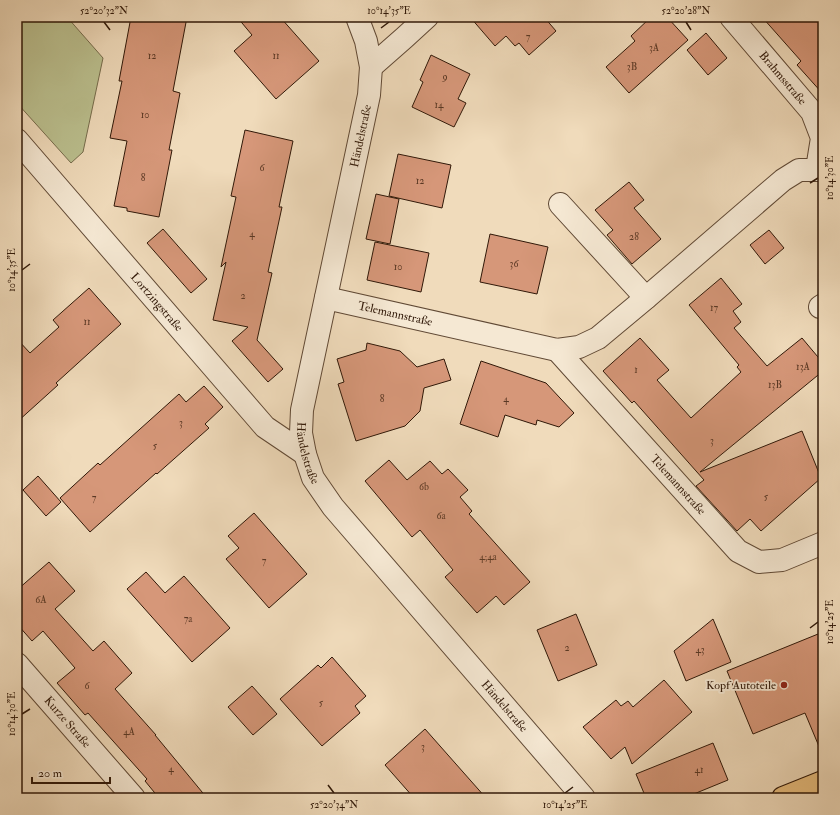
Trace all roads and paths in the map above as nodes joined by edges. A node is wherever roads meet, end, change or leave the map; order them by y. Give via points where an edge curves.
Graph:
1 (357, 17) edge
2 (427, 17) edge
3 (730, 17) edge
4 (371, 67) junction
5 (17, 140) edge
6 (820, 170) edge
7 (560, 204) dead end
8 (326, 298) junction
9 (646, 298) junction
10 (557, 350) junction
11 (306, 454) junction
12 (823, 543) edge
13 (17, 664) edge
14 (823, 782) edge
15 (134, 798) edge
16 (584, 798) edge
17 (783, 798) edge

1 - 4 street, Händelstraße via 366,41
2 - 4 street
3 - 6 street, Brahmsstraße via 812,112 822,138
4 - 8 street, Händelstraße via 369,95
5 - 11 street, Lortzingstraße via 265,427
6 - 9 street, Telemannstraße via 799,170 783,180
7 - 9 street
8 - 10 street, Telemannstraße
8 - 11 street, Händelstraße via 302,410 301,433
9 - 10 street, Telemannstraße via 598,338 579,347
10 - 12 street, Telemannstraße via 738,552 759,562 782,560
11 - 16 street, Händelstraße via 313,478 332,507
13 - 15 street, Kurze Straße
14 - 17 main road

